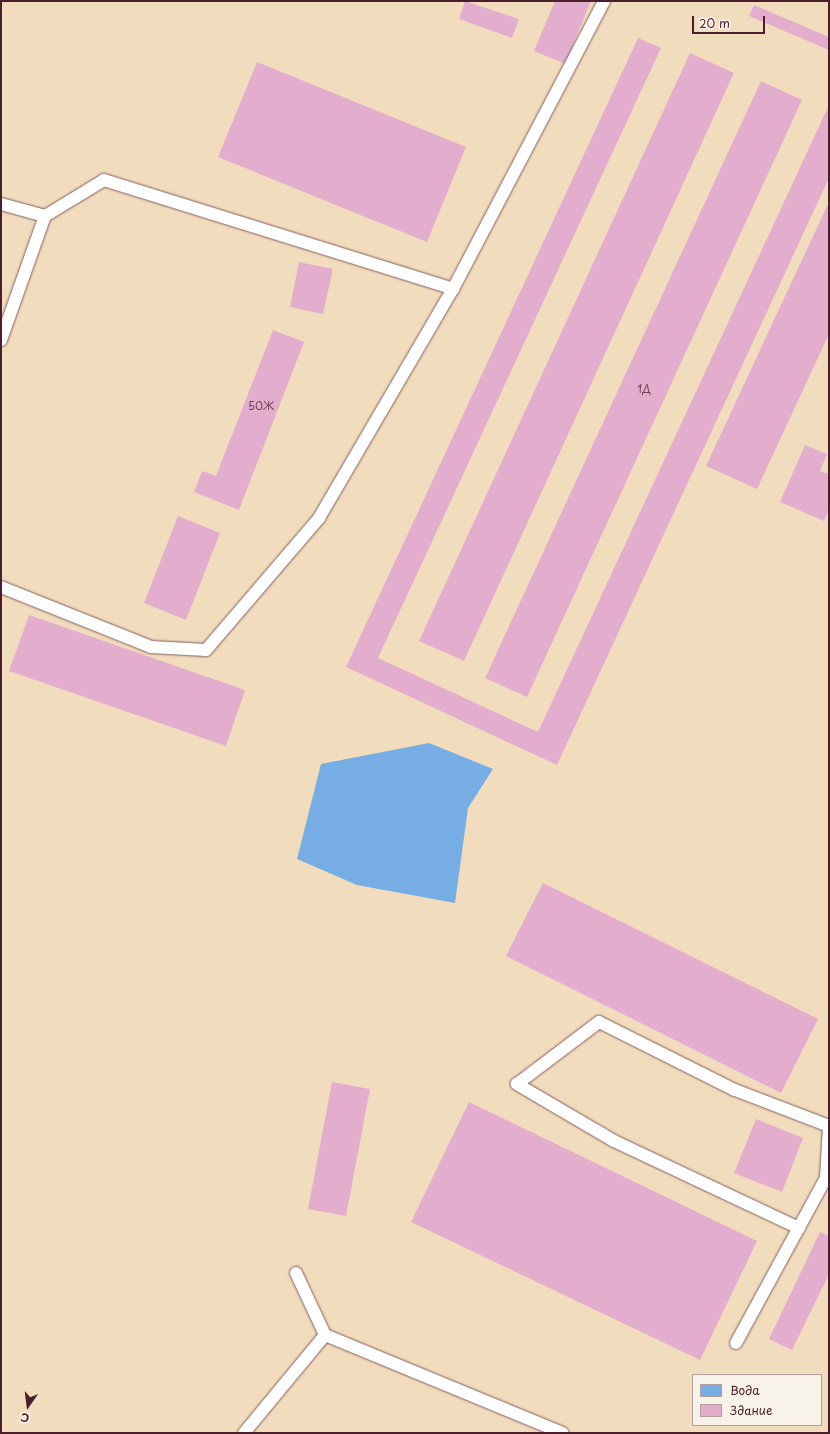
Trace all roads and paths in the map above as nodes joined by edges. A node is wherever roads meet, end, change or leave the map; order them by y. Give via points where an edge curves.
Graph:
1 (604, 1) edge
2 (1, 204) edge
3 (45, 216) junction
4 (453, 289) junction
5 (1, 340) edge
6 (1, 587) edge
7 (827, 1179) edge
8 (799, 1228) junction
9 (296, 1273) dead end
10 (325, 1335) junction
11 (736, 1343) dead end
12 (244, 1433) edge
13 (563, 1433) edge

1 - 4 lane
2 - 3 lane
3 - 4 lane via 104,180
3 - 5 lane
4 - 6 lane via 319,518 206,650 151,647
7 - 8 lane
7 - 8 lane via 829,1126 735,1090 599,1022 517,1084 614,1141
8 - 11 lane
9 - 10 lane
10 - 12 lane
10 - 13 lane

